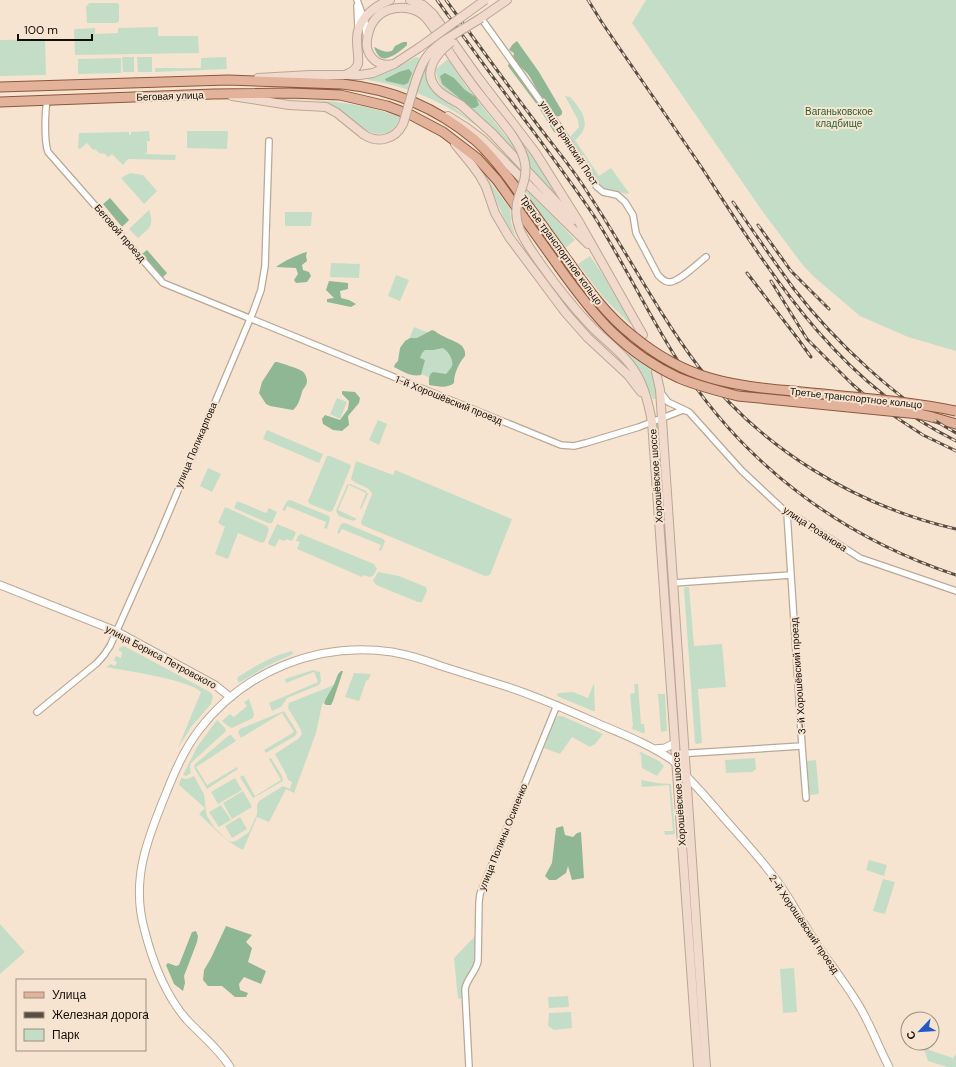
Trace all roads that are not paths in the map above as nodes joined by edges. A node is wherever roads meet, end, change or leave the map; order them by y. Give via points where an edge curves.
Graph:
1 (357, 0) edge
2 (390, 0) edge
3 (410, 0) edge
4 (485, 0) edge
5 (507, 0) edge
6 (383, 12) junction
7 (368, 14) junction
8 (482, 18) junction
9 (358, 30) junction
10 (367, 44) junction
11 (394, 64) junction
12 (345, 74) junction
13 (228, 80) junction
14 (0, 87) edge
15 (213, 94) junction
16 (340, 96) joint
17 (47, 101) junction
18 (0, 102) edge
19 (415, 102) junction
20 (443, 132) junction
21 (268, 141) dead end
22 (594, 248) junction
23 (706, 257) dead end
24 (602, 262) junction
25 (250, 319) junction
26 (643, 335) dead end
27 (656, 372) dead end
28 (660, 390) junction
29 (956, 411) edge
30 (689, 412) junction
31 (662, 419) junction
32 (652, 422) junction
33 (956, 423) edge
34 (787, 513) junction
35 (791, 575) junction
36 (673, 583) junction
37 (0, 585) edge
38 (956, 591) edge
39 (116, 632) junction
40 (230, 697) junction
41 (557, 706) junction
42 (37, 712) dead end
43 (675, 743) junction
44 (802, 746) junction
45 (653, 749) junction
46 (676, 754) junction
47 (685, 755) junction
48 (677, 764) junction
49 (686, 776) junction
50 (806, 798) dead end
51 (695, 963) junction
52 (691, 977) junction
53 (700, 984) junction
54 (230, 1066) edge
55 (469, 1067) edge
56 (698, 1067) edge
57 (706, 1067) edge
58 (889, 1067) edge

1 - 7 street via 359,6 368,11
1 - 9 street
2 - 7 main road
3 - 22 main road via 423,5 433,14 528,142
4 - 11 main road, bridge
5 - 8 main road
6 - 7 street via 373,16
6 - 10 main road via 370,28
6 - 32 main road, bridge via 404,8 423,15 465,76 517,143 526,164 526,175 517,203 517,221 522,236 558,288 634,371 646,395
7 - 9 main road
7 - 10 street
8 - 15 main road, bridge via 439,44 428,54 403,124 397,132 382,140 370,138 337,113 322,106 289,105
8 - 22 main road, bridge via 442,50 434,60 431,67 435,86 492,133 564,210
8 - 23 street, улица Брянский Пост via 557,124 597,187 603,192 620,197 625,202 633,215 635,232 658,275 663,280 677,280
9 - 12 main road via 357,64 353,71
10 - 11 main road via 370,55 377,63
11 - 12 main road via 373,72
12 - 13 main road
13 - 14 main road, Беговая улица
13 - 19 main road, Третье транспортное кольцо via 358,86
15 - 16 main road, Беговая улица via 303,93
15 - 17 main road, Беговая улица
16 - 20 main road, Третье транспортное кольцо via 401,110
17 - 18 main road, Беговая улица
17 - 25 street, Беговой проезд via 48,152 163,283
19 - 24 main road via 451,118 479,136 583,239
19 - 29 main road, Третье транспортное кольцо, bridge via 447,120 486,152 515,187 597,301 632,336 657,354 709,378 739,385 918,404
20 - 32 main road via 472,164 486,187 504,230 565,312 634,382 647,404
20 - 33 main road, Третье транспортное кольцо, bridge via 477,158 497,180 589,308 615,335 648,361 680,379 738,396 919,414
21 - 25 street, улица Поликарпова via 265,266 261,290
22 - 24 main road
24 - 26 main road
25 - 32 street, 1-й Хорошёвский проезд via 561,445 574,446
25 - 39 street, улица Поликарпова
27 - 28 main road
28 - 30 street via 668,402
28 - 31 main road
30 - 31 street via 683,410
30 - 34 street, улица Розанова via 742,471
31 - 32 street, Хорошёвское шоссе
31 - 36 main road, Хорошёвское шоссе
32 - 43 main road, Хорошёвское шоссе
34 - 35 street, 3-й Хорошёвский проезд
34 - 38 street, улица Розанова via 860,558
35 - 36 street
35 - 44 street, 3-й Хорошёвский проезд
36 - 47 main road, Хорошёвское шоссе
37 - 39 street, улица Бориса Петровского
39 - 40 street, улица Бориса Петровского via 220,688
39 - 42 street, улица Поликарпова via 110,646 97,663
40 - 41 street via 260,676 294,661 336,651 366,650 413,656
40 - 54 street via 210,717 183,755 149,836 139,879 140,910 144,930 166,988 184,1016
41 - 45 street
41 - 55 street, улица Полины Осипенко via 480,894 478,961 465,989
43 - 45 street via 666,748
43 - 46 main road, Хорошёвское шоссе
44 - 47 street, 3-й Хорошёвский проезд
44 - 50 street
45 - 48 street
46 - 47 street, 3-й Хорошёвский проезд
46 - 48 main road, Хорошёвское шоссе
47 - 48 street via 682,762
47 - 49 main road, Хорошёвское шоссе
48 - 49 street, 2-й Хорошёвский проезд
48 - 51 main road, Хорошёвское шоссе
49 - 51 main road, Хорошёвское шоссе
49 - 58 street, 2-й Хорошёвский проезд via 785,892 807,930 861,1008
51 - 52 main road, Хорошёвское шоссе
51 - 53 main road, Хорошёвское шоссе
52 - 53 street via 698,979
52 - 56 main road, Хорошёвское шоссе
53 - 57 main road, Хорошёвское шоссе

